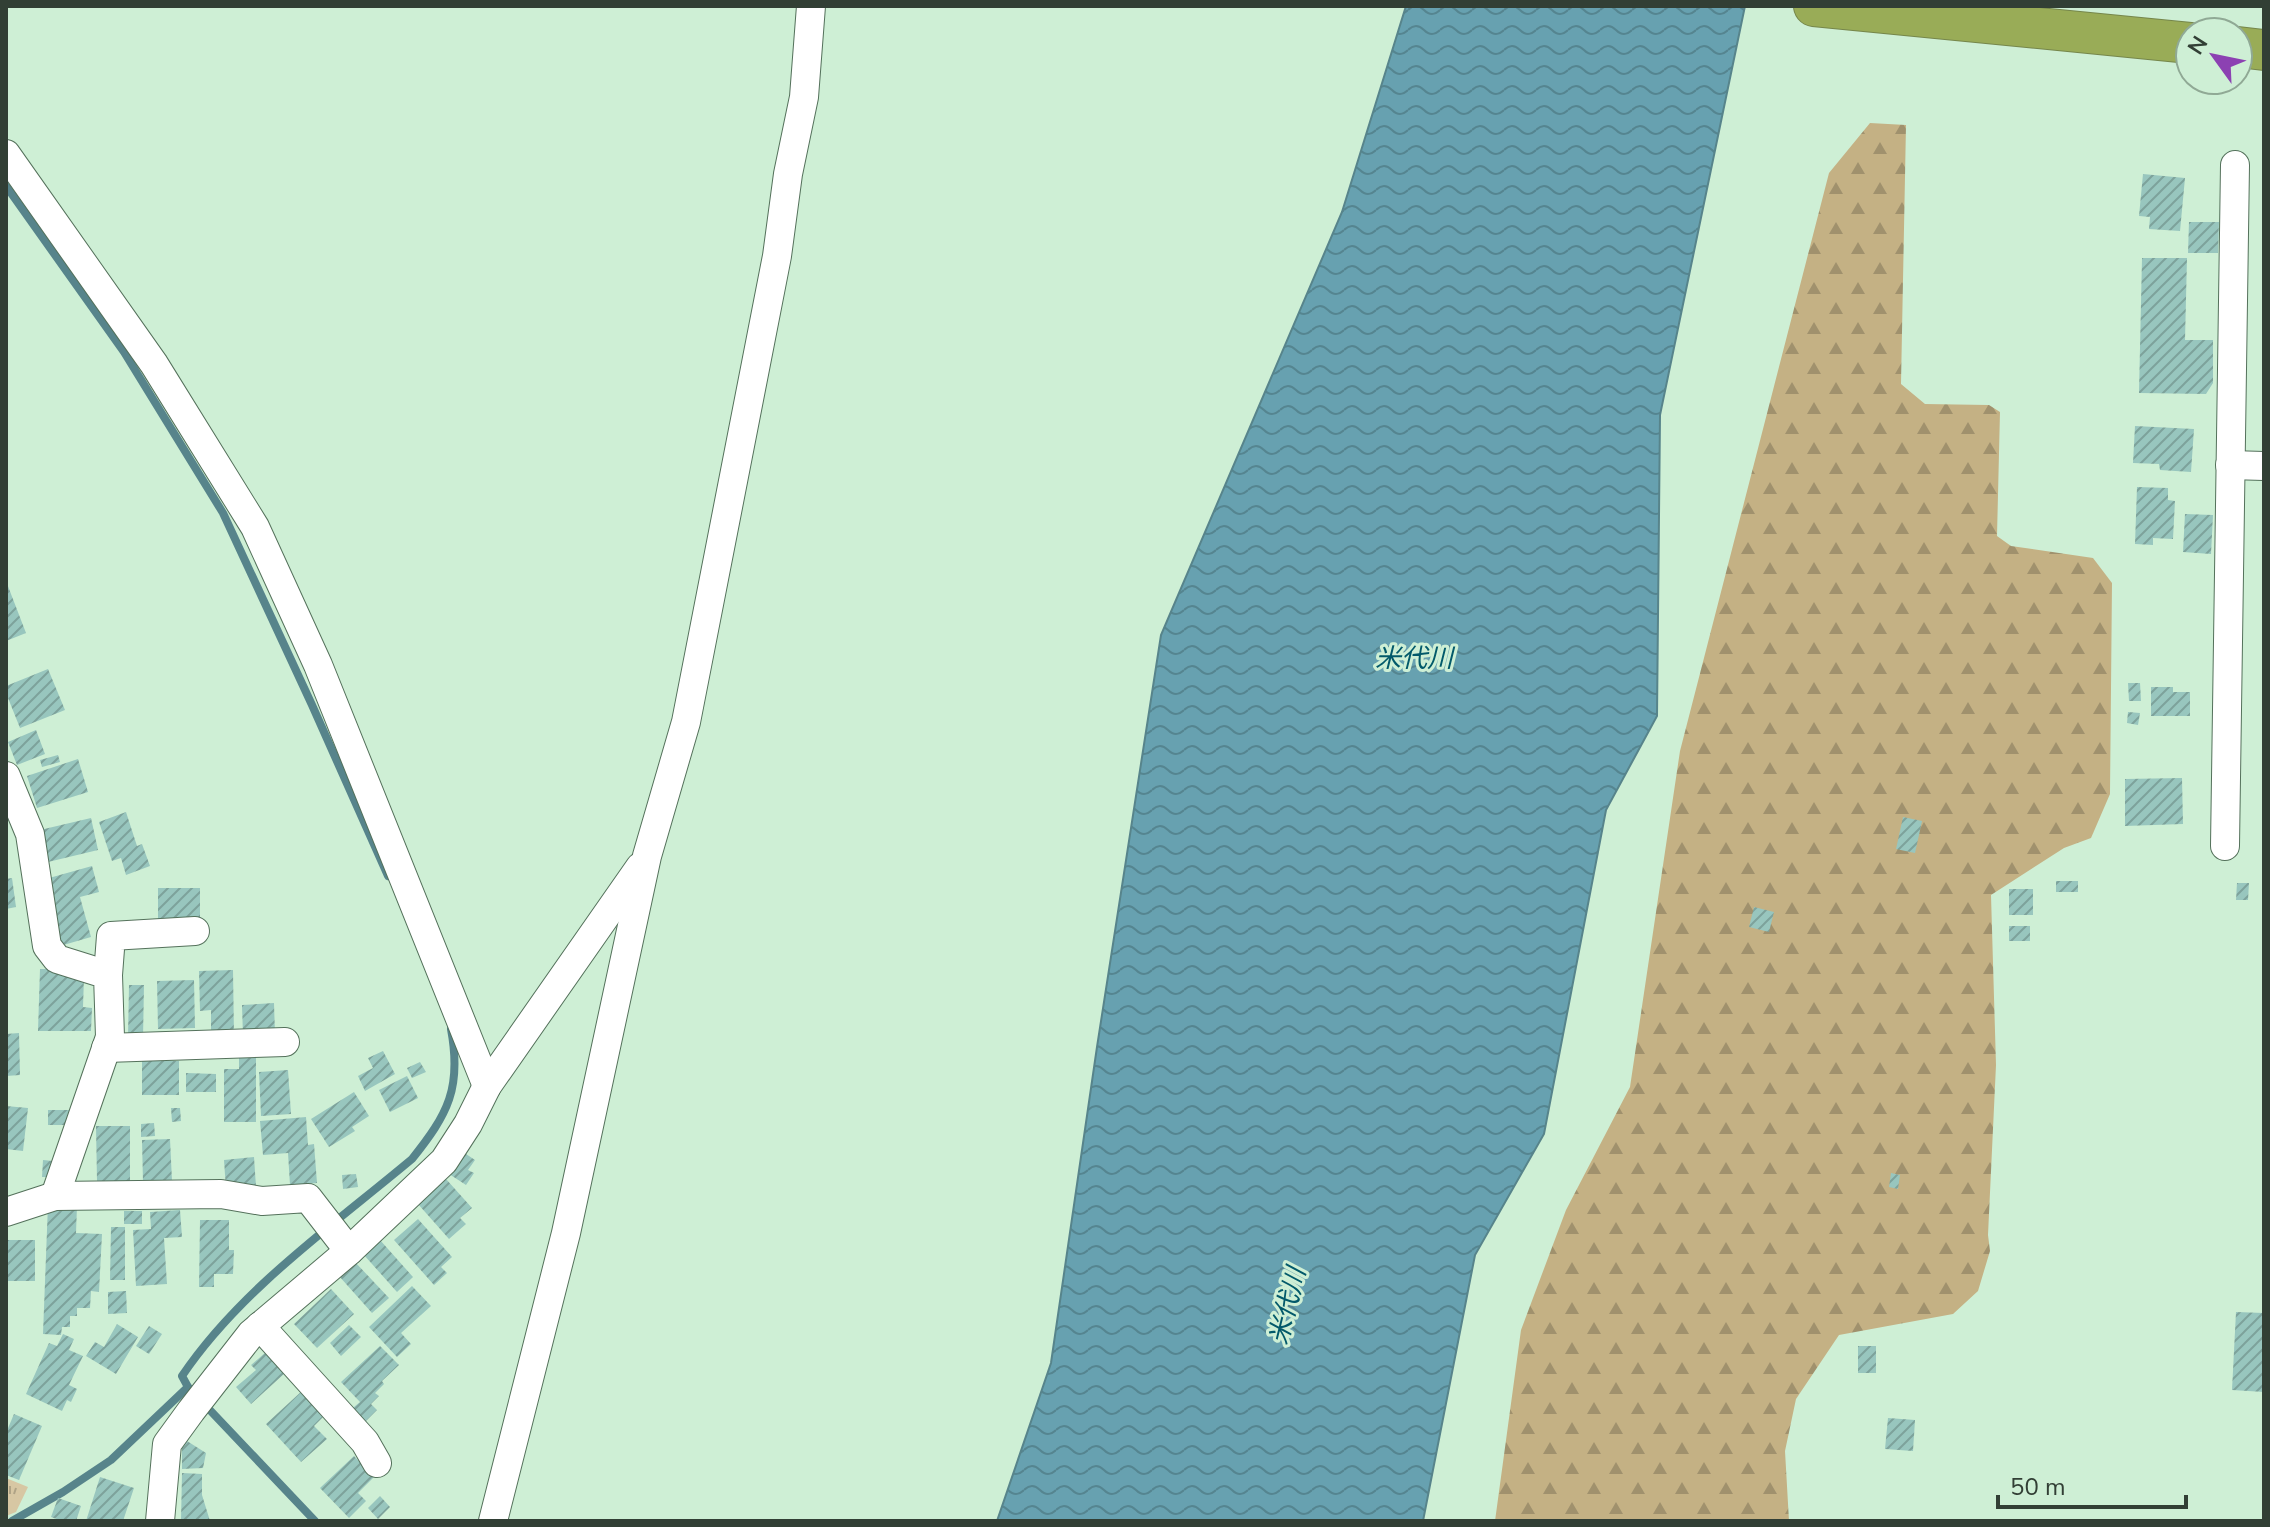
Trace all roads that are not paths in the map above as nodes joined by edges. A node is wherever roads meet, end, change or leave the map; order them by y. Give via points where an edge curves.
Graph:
1 (811, 6) edge
2 (1814, 6) edge
3 (2174, 41) edge
4 (6, 154) edge
5 (2235, 165) dead end
6 (2230, 465) junction
7 (2264, 466) edge
8 (6, 776) edge
9 (2225, 846) dead end
10 (647, 856) junction
11 (195, 931) dead end
12 (108, 975) junction
13 (285, 1042) dead end
14 (106, 1048) junction
15 (487, 1086) junction
16 (55, 1196) junction
17 (6, 1212) edge
18 (344, 1243) junction
19 (260, 1326) junction
20 (377, 1463) dead end
21 (160, 1521) edge
22 (493, 1521) edge

1 - 10 street via 804,97 710,605 686,722
2 - 3 highway
4 - 15 street via 154,364 255,527 318,665
5 - 6 street
6 - 7 street
6 - 9 street
8 - 12 street via 30,834 47,946 57,959
10 - 15 street
10 - 22 street via 566,1233
11 - 12 street via 111,936
12 - 14 street
13 - 14 street
14 - 16 street
15 - 18 street via 444,1161
16 - 17 street
16 - 18 street via 308,1198
18 - 19 street
19 - 20 street via 365,1442
19 - 21 street via 167,1444

